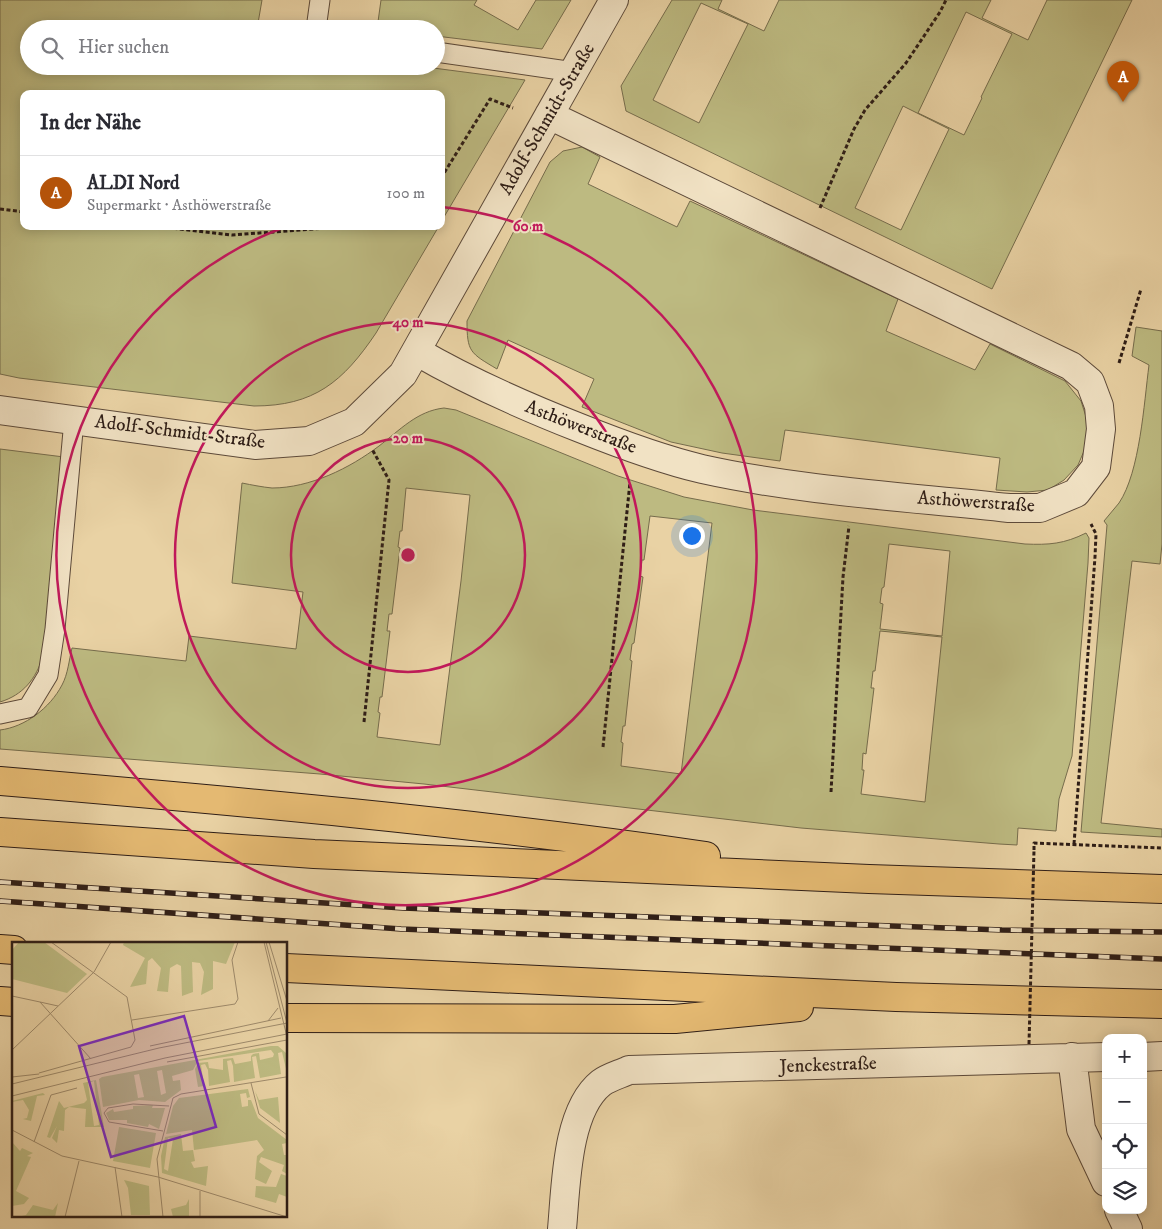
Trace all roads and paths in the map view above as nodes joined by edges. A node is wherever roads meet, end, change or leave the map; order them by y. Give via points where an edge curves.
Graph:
1 (320, 0) edge
2 (614, 0) edge
3 (946, 0) edge
4 (317, 20) edge
5 (445, 53) edge
6 (574, 72) junction
7 (515, 108) dead end
8 (548, 116) junction
9 (445, 172) edge
10 (0, 209) edge
11 (20, 212) edge
12 (817, 215) dead end
13 (189, 230) edge
14 (300, 230) edge
15 (1141, 289) dead end
16 (416, 351) junction
17 (1119, 363) dead end
18 (0, 410) edge
19 (74, 420) junction
20 (369, 444) dead end
21 (630, 481) dead end
22 (849, 524) dead end
23 (1091, 524) dead end
24 (0, 714) edge
25 (364, 722) dead end
26 (602, 747) dead end
27 (0, 781) edge
28 (831, 792) dead end
29 (0, 832) edge
30 (1074, 844) junction
31 (1162, 848) edge
32 (869, 879) junction
33 (1162, 889) edge
34 (288, 968) edge
35 (896, 997) junction
36 (1162, 1004) edge
37 (288, 1018) edge
38 (1029, 1044) dead end
39 (1162, 1056) edge
40 (1072, 1057) junction
41 (1102, 1057) edge
42 (1147, 1057) edge
43 (1102, 1174) edge
44 (1121, 1214) edge
45 (562, 1229) edge
46 (1128, 1229) edge

1 - 4 lane
2 - 6 street, Adolf-Schmidt-Straße
3 - 12 path via 906,63 854,129
5 - 6 lane
6 - 8 street, Adolf-Schmidt-Straße
7 - 9 path via 490,99
8 - 16 street, Adolf-Schmidt-Straße
8 - 16 street, Asthöwerstraße via 1072,366 1090,382 1099,406 1101,429 1096,467 1076,493 1040,508 1009,508 779,484 701,469 631,448 506,397
10 - 11 path
13 - 14 path via 232,235
15 - 17 path
16 - 19 street, Adolf-Schmidt-Straße via 402,374 354,422 309,441 255,445
18 - 19 street, Adolf-Schmidt-Straße
19 - 24 lane, Adolf-Schmidt-Straße via 48,675 28,708
20 - 25 path via 389,480
21 - 26 path
22 - 28 path
23 - 30 path via 1096,534 1095,557
27 - 32 highway via 583,838
29 - 32 highway via 314,854
30 - 31 path
30 - 38 path, bridge via 1034,843
32 - 33 highway
34 - 35 highway
35 - 36 highway
35 - 37 highway via 675,1019
39 - 42 street
40 - 41 street, Jenckestraße
40 - 43 street via 1081,1129
40 - 45 street, Jenckestraße via 629,1070 602,1082 588,1098 575,1124
44 - 46 street

